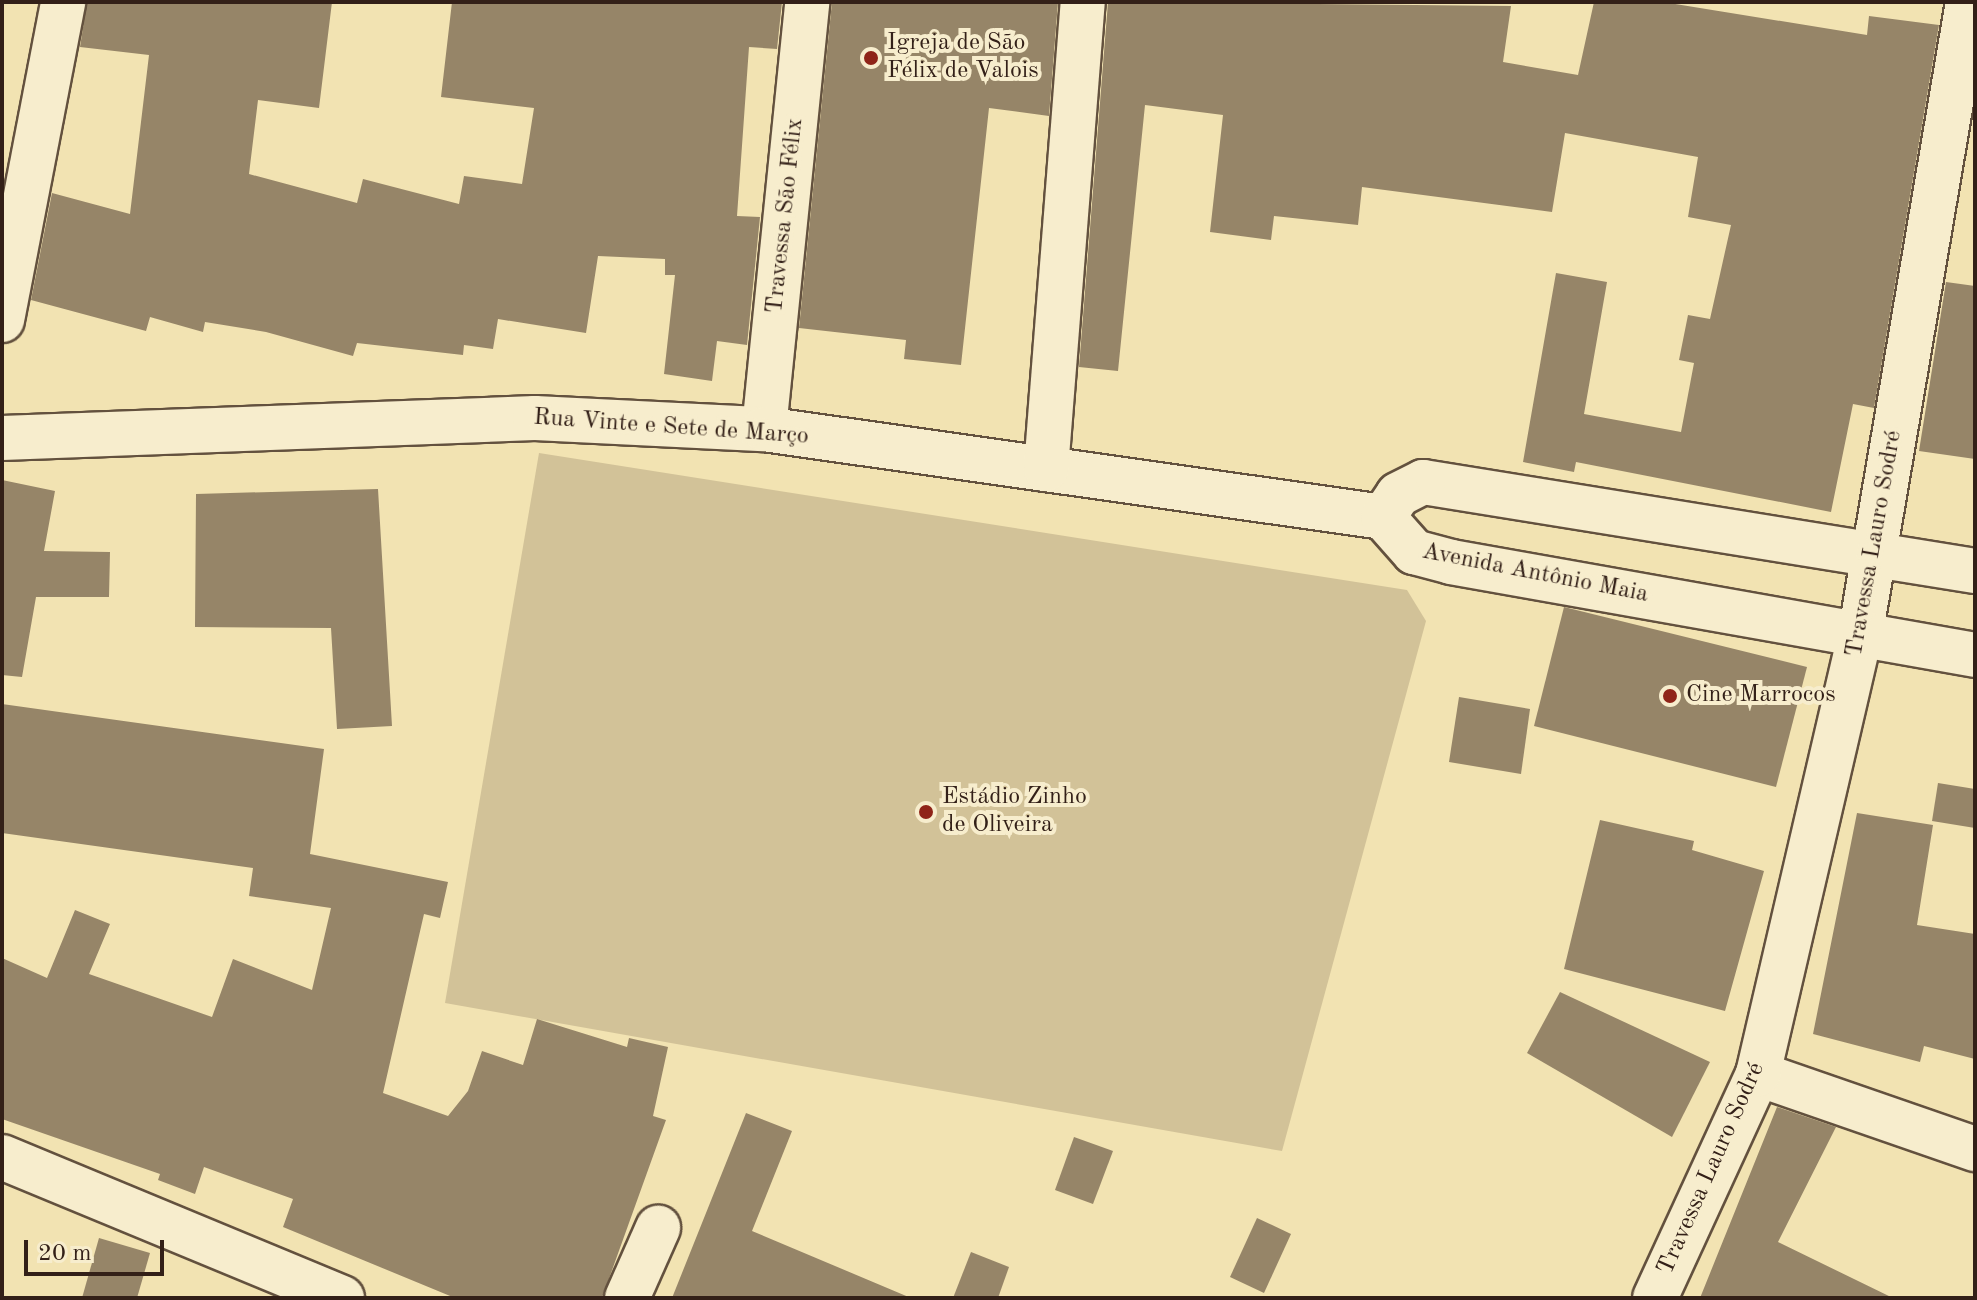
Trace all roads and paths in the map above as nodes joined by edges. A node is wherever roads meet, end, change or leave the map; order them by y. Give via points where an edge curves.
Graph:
1 (63, 2) edge
2 (807, 2) edge
3 (1083, 2) edge
4 (1968, 2) edge
5 (2, 320) edge
6 (764, 429) junction
7 (2, 438) edge
8 (1046, 469) junction
9 (1383, 517) junction
10 (1873, 556) junction
11 (1975, 571) edge
12 (1860, 636) junction
13 (1975, 655) edge
14 (1758, 1074) junction
15 (1975, 1149) edge
16 (2, 1157) edge
17 (658, 1228) dead end
18 (342, 1298) edge
19 (627, 1298) edge
20 (1655, 1298) edge

1 - 5 street
2 - 6 street, Travessa São Félix
3 - 8 street
4 - 10 street, Travessa Lauro Sodré
6 - 7 street, Rua Vinte e Sete de Março via 535,418
6 - 8 street, Rua Vinte e Sete de Março
8 - 9 street, Rua Vinte e Sete de Março
9 - 10 street via 1398,495 1423,482
9 - 12 street, Avenida Antônio Maia via 1414,552 1451,562
10 - 11 street
10 - 12 street, Travessa Lauro Sodré
12 - 13 street, Avenida Antônio Maia
12 - 14 street, Travessa Lauro Sodré
14 - 15 street
14 - 20 street, Travessa Lauro Sodré
16 - 18 street
17 - 19 street

